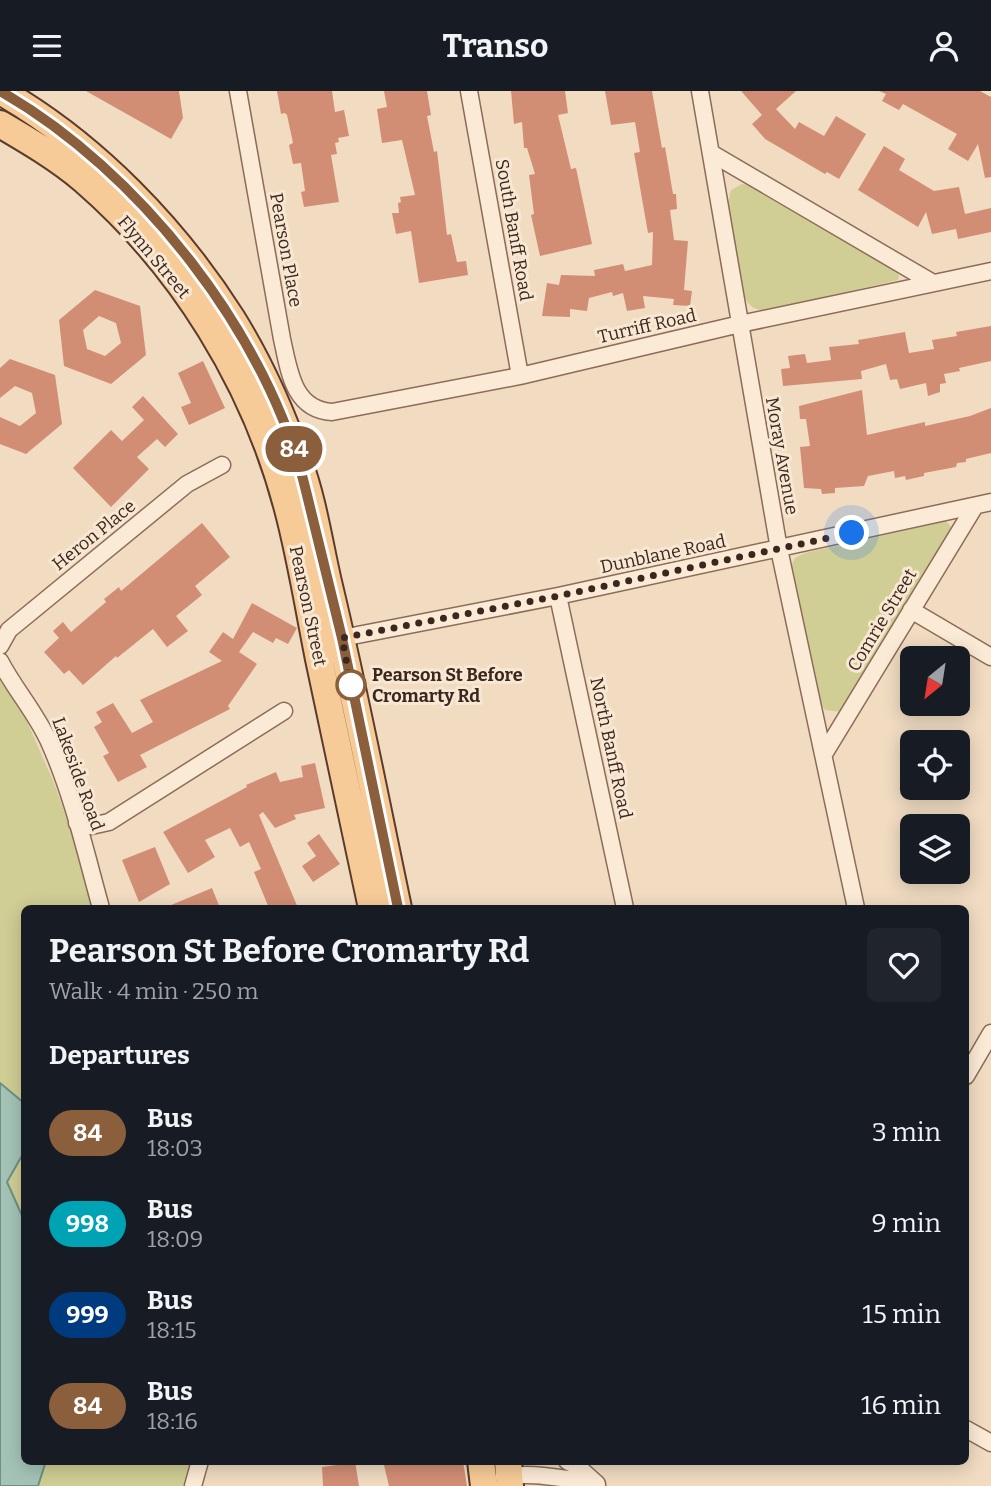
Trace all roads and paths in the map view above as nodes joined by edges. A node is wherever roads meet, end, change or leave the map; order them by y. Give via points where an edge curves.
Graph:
1 (0, 91) edge
2 (238, 91) edge
3 (470, 91) edge
4 (700, 91) edge
5 (1, 124) edge
6 (711, 153) junction
7 (991, 271) edge
8 (933, 283) junction
9 (740, 324) junction
10 (520, 376) junction
11 (276, 403) joint
12 (312, 408) joint
13 (261, 430) joint
14 (222, 465) dead end
15 (983, 504) edge
16 (779, 549) junction
17 (558, 596) junction
18 (911, 610) junction
19 (342, 638) junction
20 (0, 646) edge
21 (991, 657) edge
22 (0, 662) edge
23 (284, 711) dead end
24 (824, 754) junction
25 (77, 823) junction
26 (369, 896) edge
27 (100, 905) edge
28 (397, 905) edge
29 (624, 905) edge
30 (855, 905) edge
31 (991, 1033) edge
32 (969, 1071) edge
33 (969, 1431) edge
34 (991, 1443) edge
35 (199, 1465) edge
36 (575, 1465) edge
37 (496, 1475) edge
38 (599, 1484) edge
39 (193, 1486) edge

1 - 11 main road, Flynn Street via 48,121 90,156 183,251 233,320
2 - 12 street, Pearson Place via 282,339 297,392
3 - 10 street, South Banff Road
4 - 6 street, Moray Avenue
5 - 13 main road, Flynn Street via 83,180 152,249 219,342
6 - 8 street
6 - 9 street, Moray Avenue
7 - 8 street, Turriff Road
8 - 9 street, Turriff Road
9 - 10 street, Turriff Road
9 - 16 street, Moray Avenue
10 - 12 street, Turriff Road via 332,412
11 - 19 main road, Pearson Street via 300,466
13 - 26 main road, Pearson Street via 288,509
14 - 20 street, Heron Place via 187,484 9,630
15 - 16 street, Dunblane Road
15 - 18 street, Comrie Street
16 - 17 street, Dunblane Road
16 - 24 street, Moray Avenue
17 - 19 street, Dunblane Road
17 - 29 street, North Banff Road
18 - 21 street
18 - 24 street, Comrie Street
19 - 28 main road, Pearson Street
22 - 25 street, Lakeside Road via 35,712 51,745
23 - 25 street via 109,822
24 - 30 street, Moray Avenue
25 - 27 street, Lakeside Road
31 - 32 street
33 - 34 street
35 - 39 street
36 - 38 street
37 - 38 street via 552,1475

